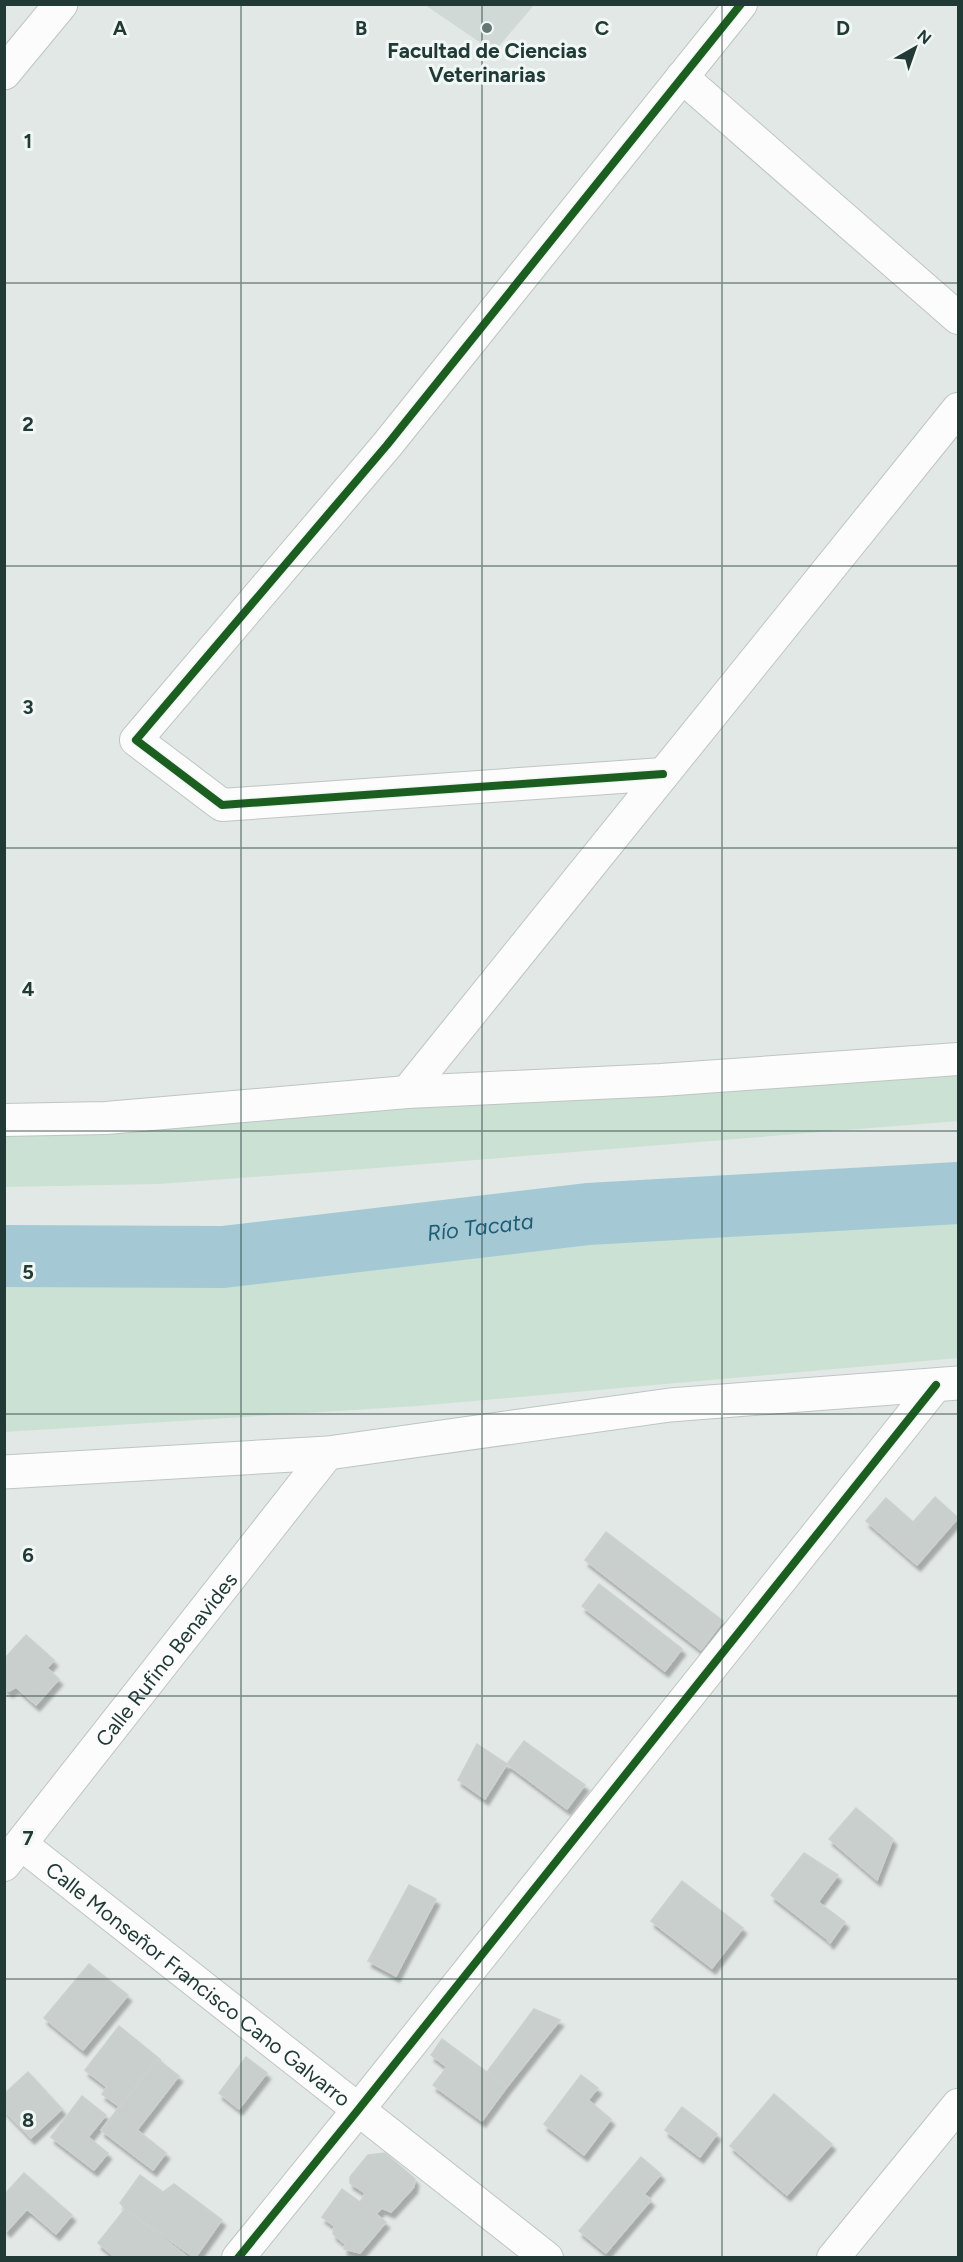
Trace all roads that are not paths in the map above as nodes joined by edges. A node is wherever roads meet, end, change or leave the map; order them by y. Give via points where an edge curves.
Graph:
1 (61, 4) edge
2 (741, 4) edge
3 (4, 73) edge
4 (682, 77) junction
5 (958, 318) edge
6 (958, 409) edge
7 (663, 774) junction
8 (958, 1059) edge
9 (407, 1092) junction
10 (4, 1120) edge
11 (947, 1384) edge
12 (328, 1453) junction
13 (4, 1472) edge
14 (13, 1854) edge
15 (958, 2104) edge
16 (358, 2110) junction
17 (238, 2258) edge
18 (547, 2258) edge
19 (833, 2258) edge

1 - 3 street
2 - 4 street
4 - 5 street
4 - 7 street via 387,445 136,740 222,805
6 - 7 street
7 - 9 street
8 - 9 street via 661,1080
9 - 10 street via 106,1118
11 - 12 street via 670,1405
11 - 16 street
12 - 13 street
12 - 14 street, Calle Rufino Benavides
14 - 16 street, Calle Monseñor Francisco Cano Galvarro
15 - 19 street
16 - 17 street
16 - 18 street, Calle Monseñor Francisco Cano Galvarro

